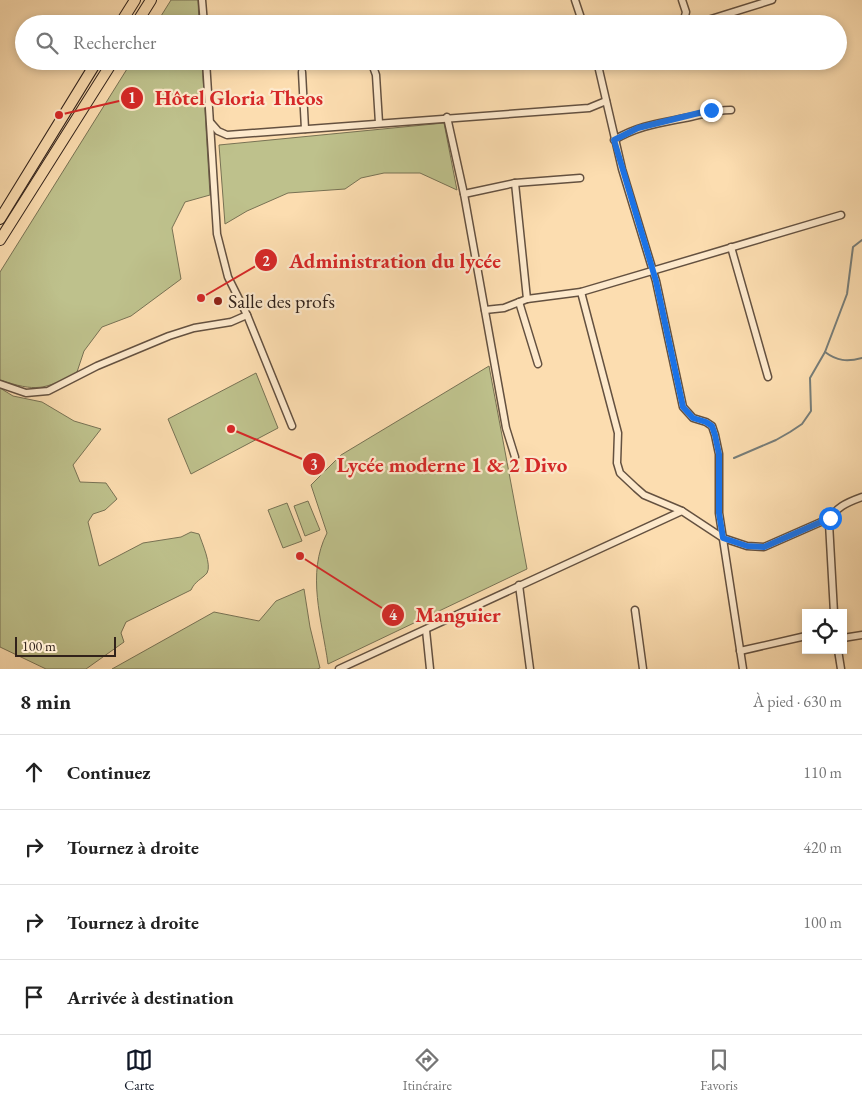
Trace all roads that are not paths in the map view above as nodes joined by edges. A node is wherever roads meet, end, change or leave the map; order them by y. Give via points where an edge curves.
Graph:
1 (135, 0) edge
2 (151, 0) edge
3 (202, 0) edge
4 (575, 0) edge
5 (682, 0) edge
6 (772, 0) edge
7 (126, 15) edge
8 (142, 15) edge
9 (203, 15) edge
10 (581, 15) edge
11 (685, 15) edge
12 (724, 15) edge
13 (92, 70) edge
14 (106, 70) edge
15 (207, 70) edge
16 (374, 70) edge
17 (600, 70) edge
18 (302, 72) dead end
19 (606, 101) junction
20 (731, 110) dead end
21 (447, 117) junction
22 (211, 123) junction
23 (380, 123) junction
24 (305, 129) junction
25 (614, 140) junction
26 (580, 178) dead end
27 (515, 183) junction
28 (464, 194) junction
29 (841, 215) dead end
30 (0, 220) edge
31 (0, 240) edge
32 (731, 247) junction
33 (653, 272) junction
34 (581, 292) junction
35 (527, 299) junction
36 (519, 302) junction
37 (485, 310) junction
38 (247, 316) junction
39 (538, 364) dead end
40 (768, 377) dead end
41 (0, 384) edge
42 (292, 426) dead end
43 (515, 457) dead end
44 (862, 497) edge
45 (682, 511) junction
46 (830, 518) junction
47 (723, 538) junction
48 (519, 585) junction
49 (834, 609) edge
50 (635, 610) dead end
51 (426, 630) junction
52 (862, 635) edge
53 (802, 637) edge
54 (847, 637) edge
55 (740, 651) junction
56 (839, 654) edge
57 (339, 669) edge
58 (430, 669) edge
59 (530, 669) edge
60 (643, 669) edge
61 (743, 669) edge
62 (841, 669) edge

1 - 7 main road
2 - 8 main road
3 - 9 street
4 - 10 street
5 - 11 street
6 - 12 street
13 - 30 main road
14 - 31 main road
15 - 22 street
16 - 23 street
17 - 19 street
18 - 24 street
19 - 21 street via 589,108
19 - 25 street
20 - 25 street via 711,110 652,124
21 - 23 street
21 - 28 street
22 - 24 street via 227,135
22 - 38 street via 218,234 228,277
23 - 24 street
25 - 33 street
26 - 27 street
27 - 28 street
27 - 35 street
28 - 37 street
29 - 32 street
32 - 33 street
32 - 40 street
33 - 34 street
33 - 47 street via 683,407 693,418 712,426 715,435 719,454 719,513
34 - 35 street
34 - 45 street via 618,433 620,473 644,495
35 - 36 street
36 - 37 street
36 - 39 street
37 - 43 street via 506,428
38 - 41 street via 169,336 48,391 26,393
38 - 42 street
44 - 46 street via 843,504
45 - 47 street
45 - 48 street
46 - 47 street via 764,547 747,546
46 - 49 street
47 - 55 street
48 - 51 street
48 - 59 street
50 - 60 street
51 - 57 street
51 - 58 street
52 - 54 street
53 - 55 street
55 - 61 street
56 - 62 street

